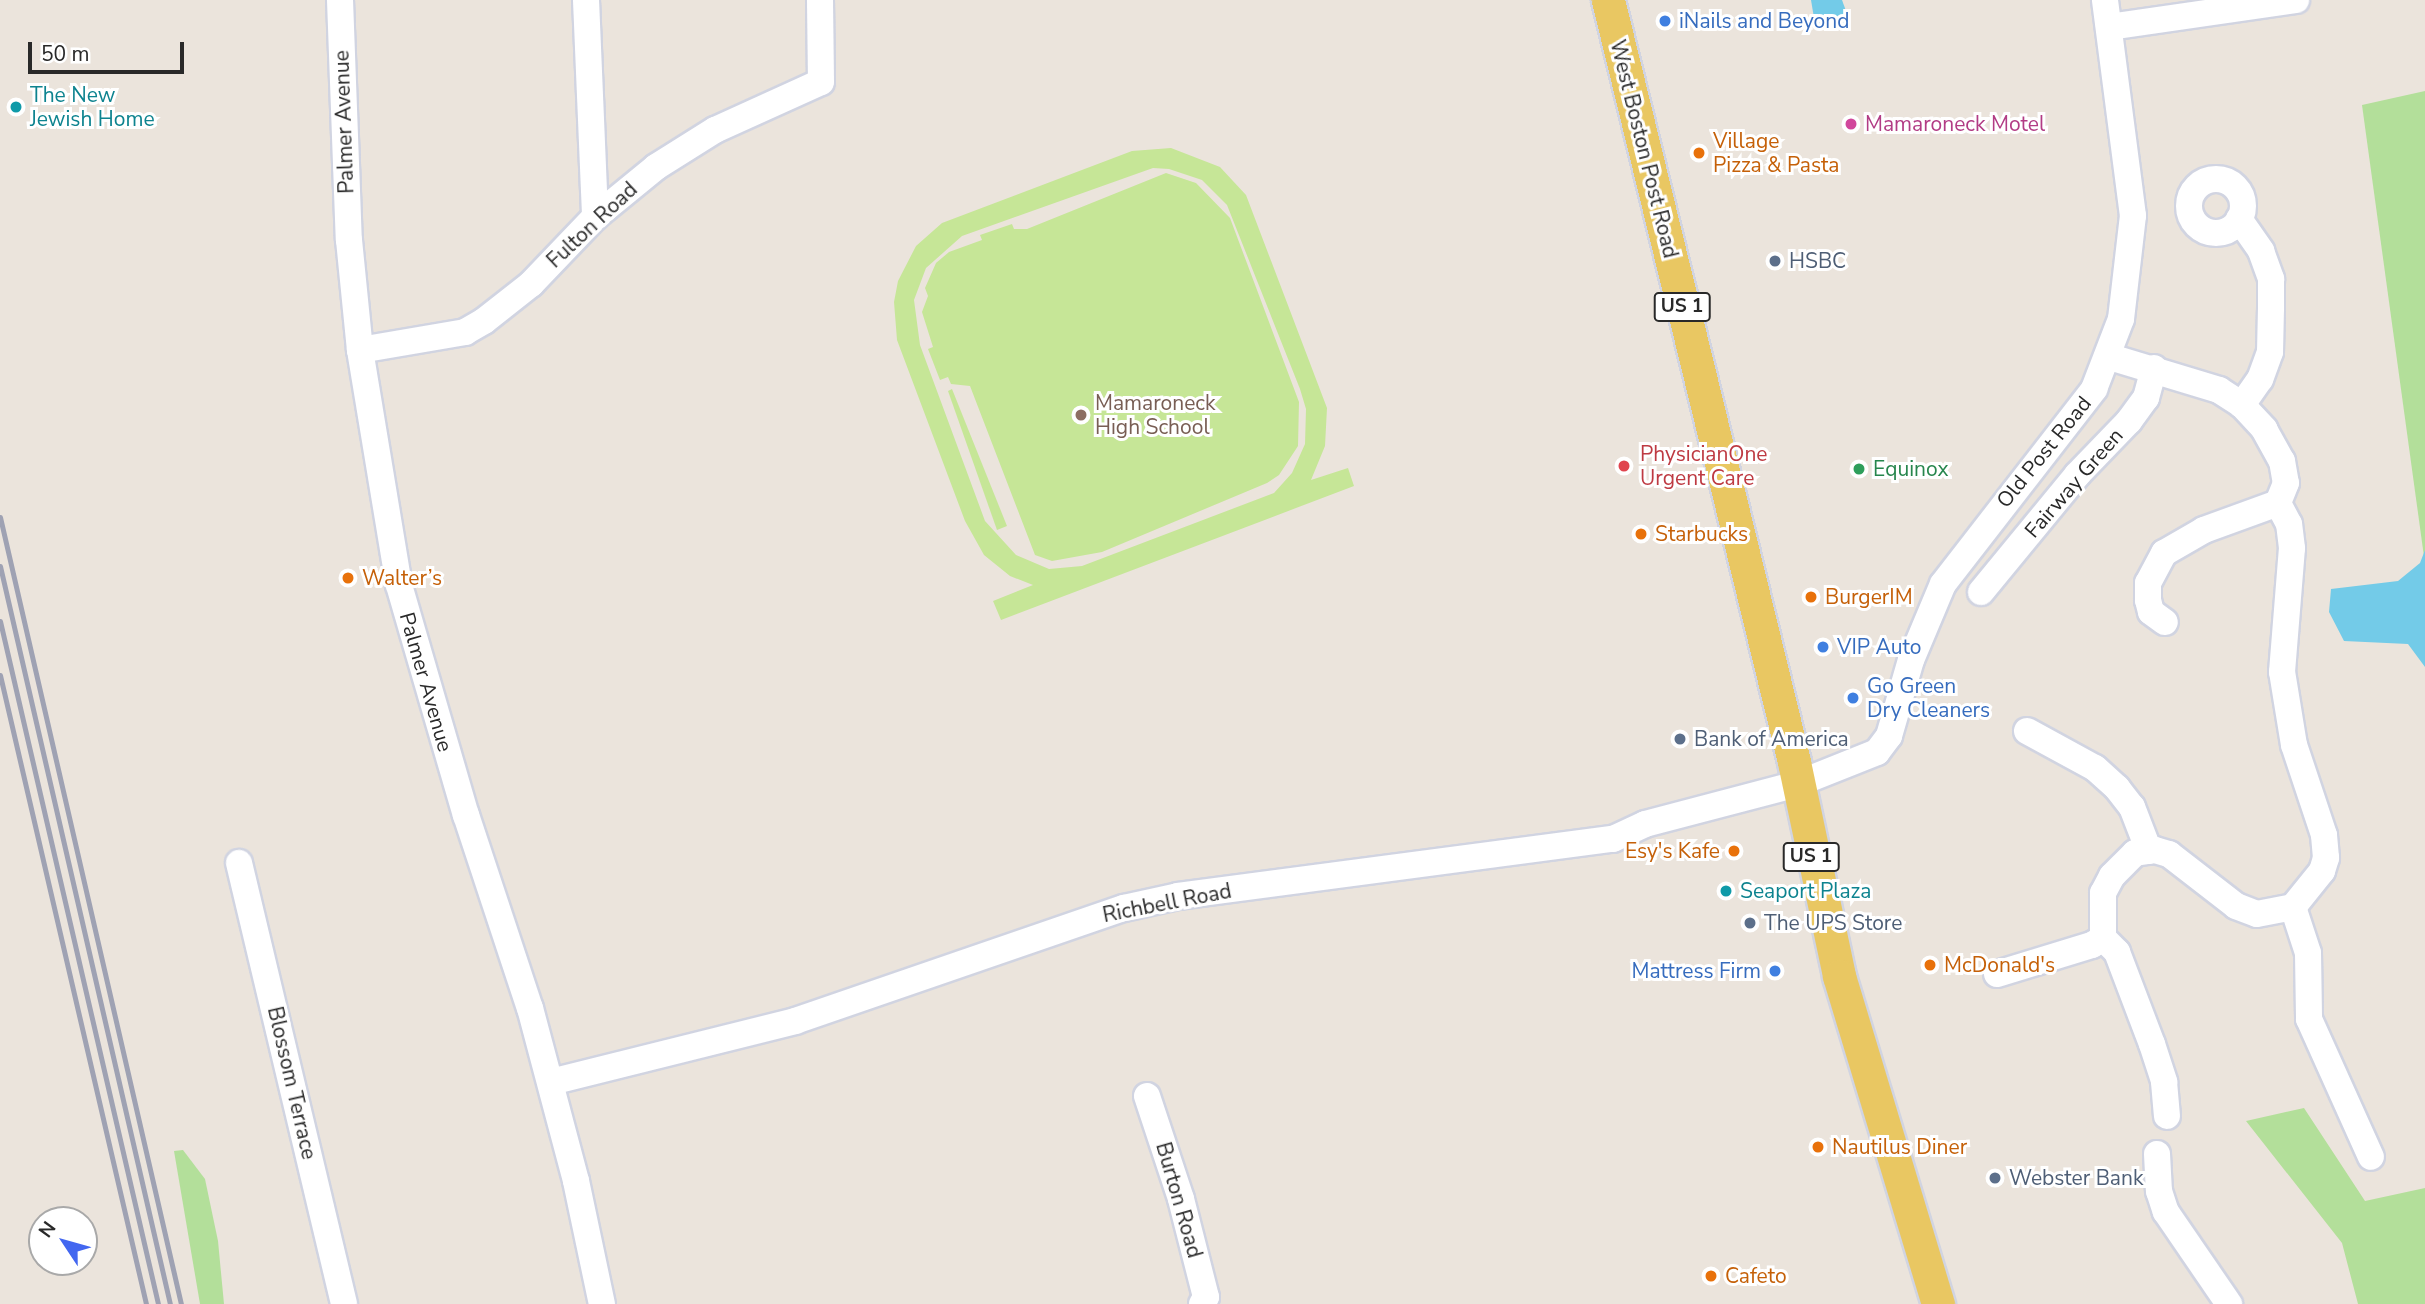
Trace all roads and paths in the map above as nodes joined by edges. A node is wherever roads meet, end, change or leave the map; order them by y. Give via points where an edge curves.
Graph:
1 (340, 0) edge
2 (586, 0) edge
3 (820, 0) edge
4 (1608, 0) edge
5 (2105, 0) edge
6 (2296, 0) edge
7 (2109, 27) junction
8 (595, 217) junction
9 (2239, 219) dead end
10 (360, 350) junction
11 (2110, 357) junction
12 (2154, 368) junction
13 (2242, 405) junction
14 (2278, 503) junction
15 (1982, 592) dead end
16 (2165, 622) dead end
17 (2027, 731) dead end
18 (1797, 784) junction
19 (2149, 851) junction
20 (239, 863) dead end
21 (2293, 907) junction
22 (2103, 938) junction
23 (1997, 974) dead end
24 (551, 1082) junction
25 (1147, 1096) dead end
26 (2167, 1116) dead end
27 (2157, 1154) dead end
28 (2371, 1157) dead end
29 (344, 1304) edge
30 (602, 1304) edge
31 (1202, 1304) edge
32 (1938, 1304) edge
33 (2229, 1304) edge

1 - 10 street, Palmer Avenue via 349,240
2 - 8 street
3 - 8 street, Fulton Road via 821,82 715,130 656,166
4 - 18 main road, West Boston Post Road / US 1
5 - 7 street, Old Post Road
6 - 7 street
7 - 11 street, Old Post Road via 2133,216 2121,319
8 - 10 street, Fulton Road via 531,284 474,326
9 - 13 street via 2261,251 2270,279 2271,308 2270,352 2260,379
10 - 24 street, Palmer Avenue via 386,518 412,635
11 - 12 street
11 - 18 street, Old Post Road via 2076,414 1943,584 1910,660 1889,736 1877,752 1858,763
12 - 13 street via 2219,390
12 - 15 street, Fairway Green via 2146,398 2129,421 2077,475
13 - 14 street via 2264,429 2282,461 2286,483
14 - 16 street via 2204,530 2164,553 2148,583 2148,600 2151,612
14 - 21 street via 2289,524 2291,547 2282,672 2288,724 2324,835 2326,858 2308,892
17 - 19 street via 2095,768 2117,788 2132,807
18 - 24 street, Richbell Road via 1645,824 1613,839 1178,896 1124,908 795,1021
18 - 32 main road, West Boston Post Road / US 1 via 1839,976
19 - 21 street via 2169,854 2246,910 2278,913
19 - 22 street via 2135,853 2112,876 2103,893
20 - 29 street, Blossom Terrace
21 - 28 street via 2308,953 2309,1019
22 - 23 street
22 - 26 street via 2117,952 2152,1044 2164,1082
24 - 30 street, Palmer Avenue
25 - 31 street, Burton Road via 1181,1199 1206,1297
27 - 33 street via 2159,1191 2166,1212

